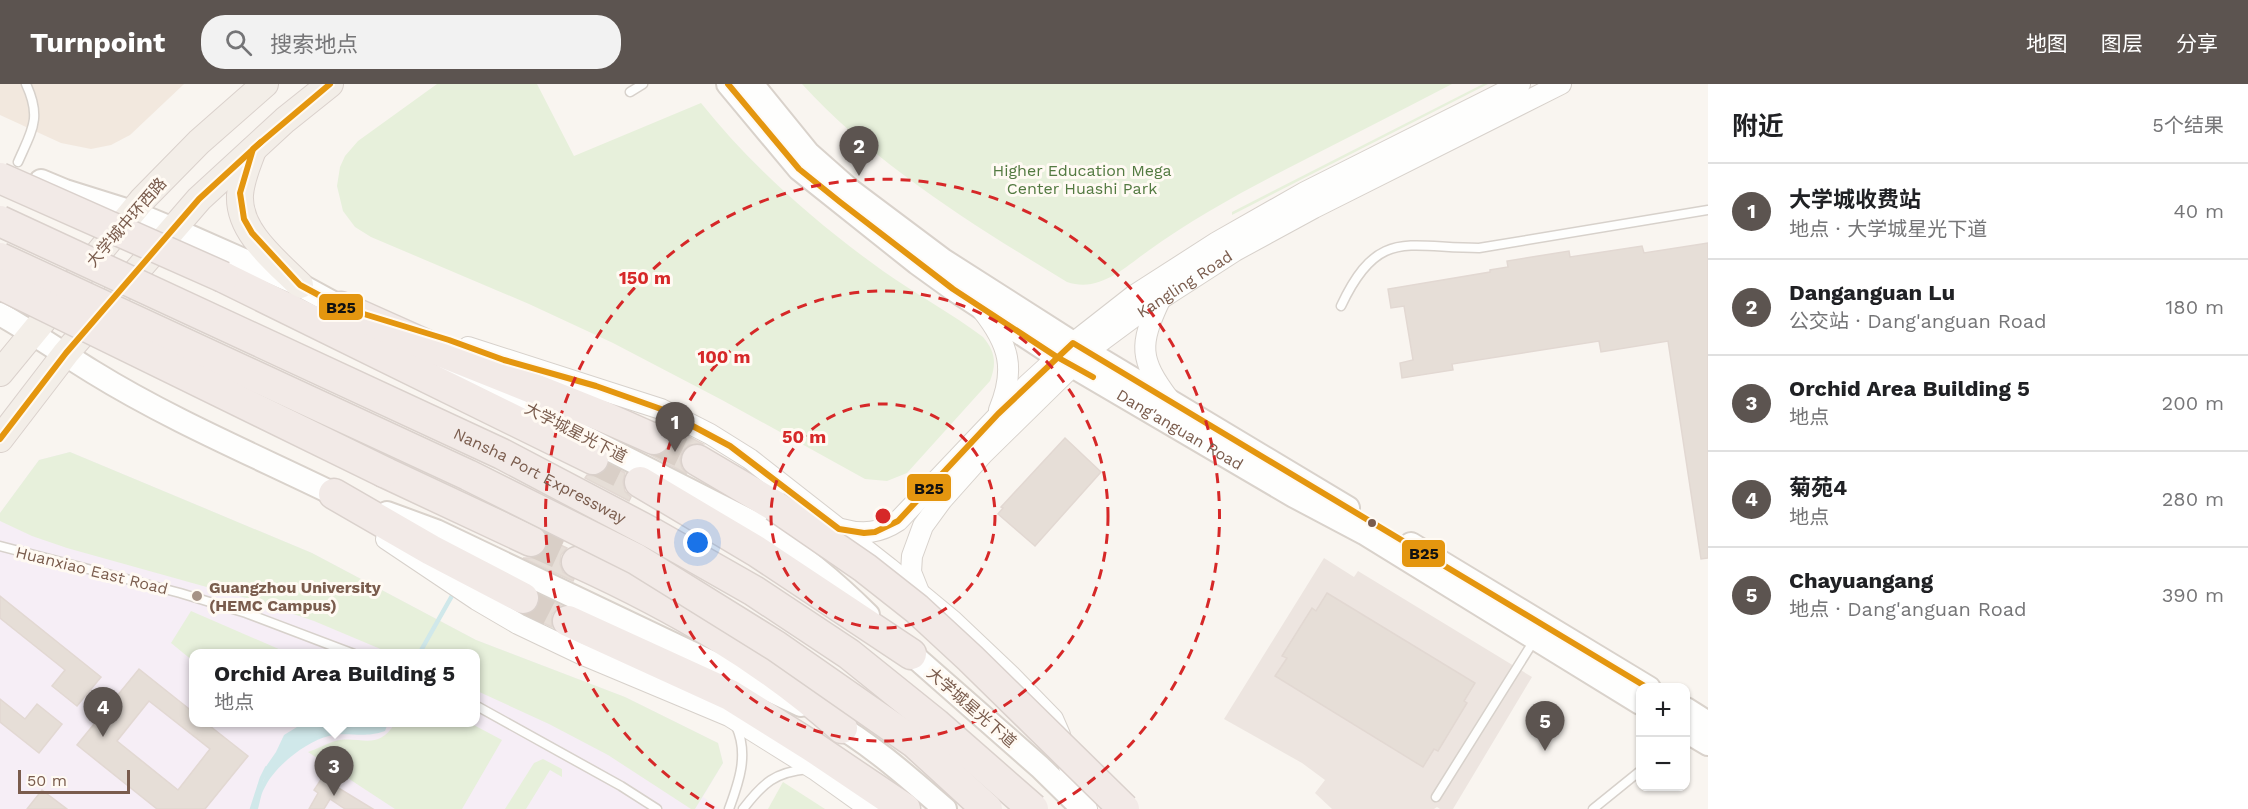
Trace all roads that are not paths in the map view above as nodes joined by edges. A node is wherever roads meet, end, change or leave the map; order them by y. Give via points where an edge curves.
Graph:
1 (265, 84) edge
2 (330, 84) edge
3 (643, 84) edge
4 (728, 84) edge
5 (752, 84) edge
6 (1520, 84) edge
7 (1561, 84) edge
8 (30, 85) edge
9 (630, 92) dead end
10 (253, 149) junction
11 (6, 168) edge
12 (1708, 210) edge
13 (132, 212) junction
14 (0, 221) edge
15 (172, 229) junction
16 (0, 258) edge
17 (0, 284) edge
18 (300, 285) junction
19 (1160, 299) junction
20 (979, 306) junction
21 (1341, 306) dead end
22 (341, 307) junction
23 (0, 314) edge
24 (33, 332) junction
25 (66, 353) junction
26 (1073, 354) junction
27 (0, 373) edge
28 (1170, 401) junction
29 (998, 414) junction
30 (0, 439) edge
31 (654, 439) tunnel mouth
32 (592, 459) tunnel mouth
33 (697, 460) tunnel mouth
34 (640, 482) tunnel mouth
35 (334, 494) junction
36 (839, 529) junction
37 (531, 541) tunnel mouth
38 (0, 546) edge
39 (577, 562) tunnel mouth
40 (919, 592) junction
41 (524, 598) tunnel mouth
42 (568, 621) tunnel mouth
43 (1535, 638) junction
44 (341, 649) edge
45 (911, 654) junction
46 (1642, 683) edge
47 (1636, 700) edge
48 (480, 708) edge
49 (729, 716) junction
50 (843, 728) junction
51 (817, 771) junction
52 (1636, 775) edge
53 (1436, 797) dead end
54 (657, 809) edge
55 (729, 809) edge
56 (743, 809) edge
57 (870, 809) edge
58 (905, 809) edge
59 (945, 809) edge
60 (987, 809) edge
61 (1033, 809) edge
62 (1085, 809) edge
63 (1124, 809) edge
64 (1593, 809) edge

1 - 13 main road, 大学城中环西路 via 199,142
2 - 10 main road
3 - 9 lane
4 - 20 main road, Dang'anguan Road via 799,169 917,264
5 - 26 main road, Dang'anguan Road via 808,153 943,260
6 - 26 street, Kangling Road via 1305,192 1217,242 1133,296
7 - 19 street, Kangling Road via 1285,223
8 - 11 lane via 35,119
10 - 15 main road
10 - 18 main road via 240,193 244,219 266,251
11 - 13 main road, 大学城星光下道
11 - 32 highway, bridge
12 - 21 lane via 1479,248 1398,245 1366,264
13 - 15 main road, 大学城星光下道
13 - 24 main road, 大学城中环西路
14 - 61 highway, Nansha Port Expressway, bridge via 502,454 754,591 849,654
15 - 18 main road, 大学城星光下道
15 - 25 main road
16 - 60 highway, Nansha Port Expressway, bridge via 468,475 636,559 776,646 915,743
17 - 37 highway, bridge
18 - 22 main road, 大学城星光下道
19 - 26 street, Kangling Road
19 - 28 street via 1149,324 1145,348 1152,377
20 - 26 main road, Dang'anguan Road
20 - 29 street via 998,332 1007,353 1008,381
22 - 31 highway
22 - 36 street via 661,409 730,446
22 - 45 main road, 大学城星光下道 via 447,367 756,524 841,588
23 - 24 main road
24 - 25 main road
24 - 27 main road, 大学城中环西路
25 - 30 main road
25 - 35 main road via 170,414
26 - 28 main road, Dang'anguan Road
26 - 29 street, Kangling Road
26 - 40 street, Kangling Road via 923,526 912,556 911,572
26 - 43 main road, Dang'anguan Road via 1264,478 1364,533
28 - 46 main road, Dang'anguan Road
29 - 36 street, Kangling Road via 898,521 875,532
33 - 63 highway, bridge via 775,506 917,609
34 - 45 highway via 756,551
35 - 41 highway
35 - 49 street via 368,527 500,614 573,650
35 - 50 main road via 436,531
36 - 40 street
38 - 44 lane, Huanxiao East Road via 180,593
39 - 50 highway via 727,640 810,699
40 - 62 street via 1053,719
42 - 58 highway via 730,696
43 - 47 main road, Dang'anguan Road
43 - 53 lane
45 - 62 main road, 大学城星光下道
48 - 54 lane
49 - 51 street
49 - 55 lane via 739,733 744,755
50 - 59 main road
51 - 56 lane via 778,775 761,787
51 - 57 street
52 - 64 lane

